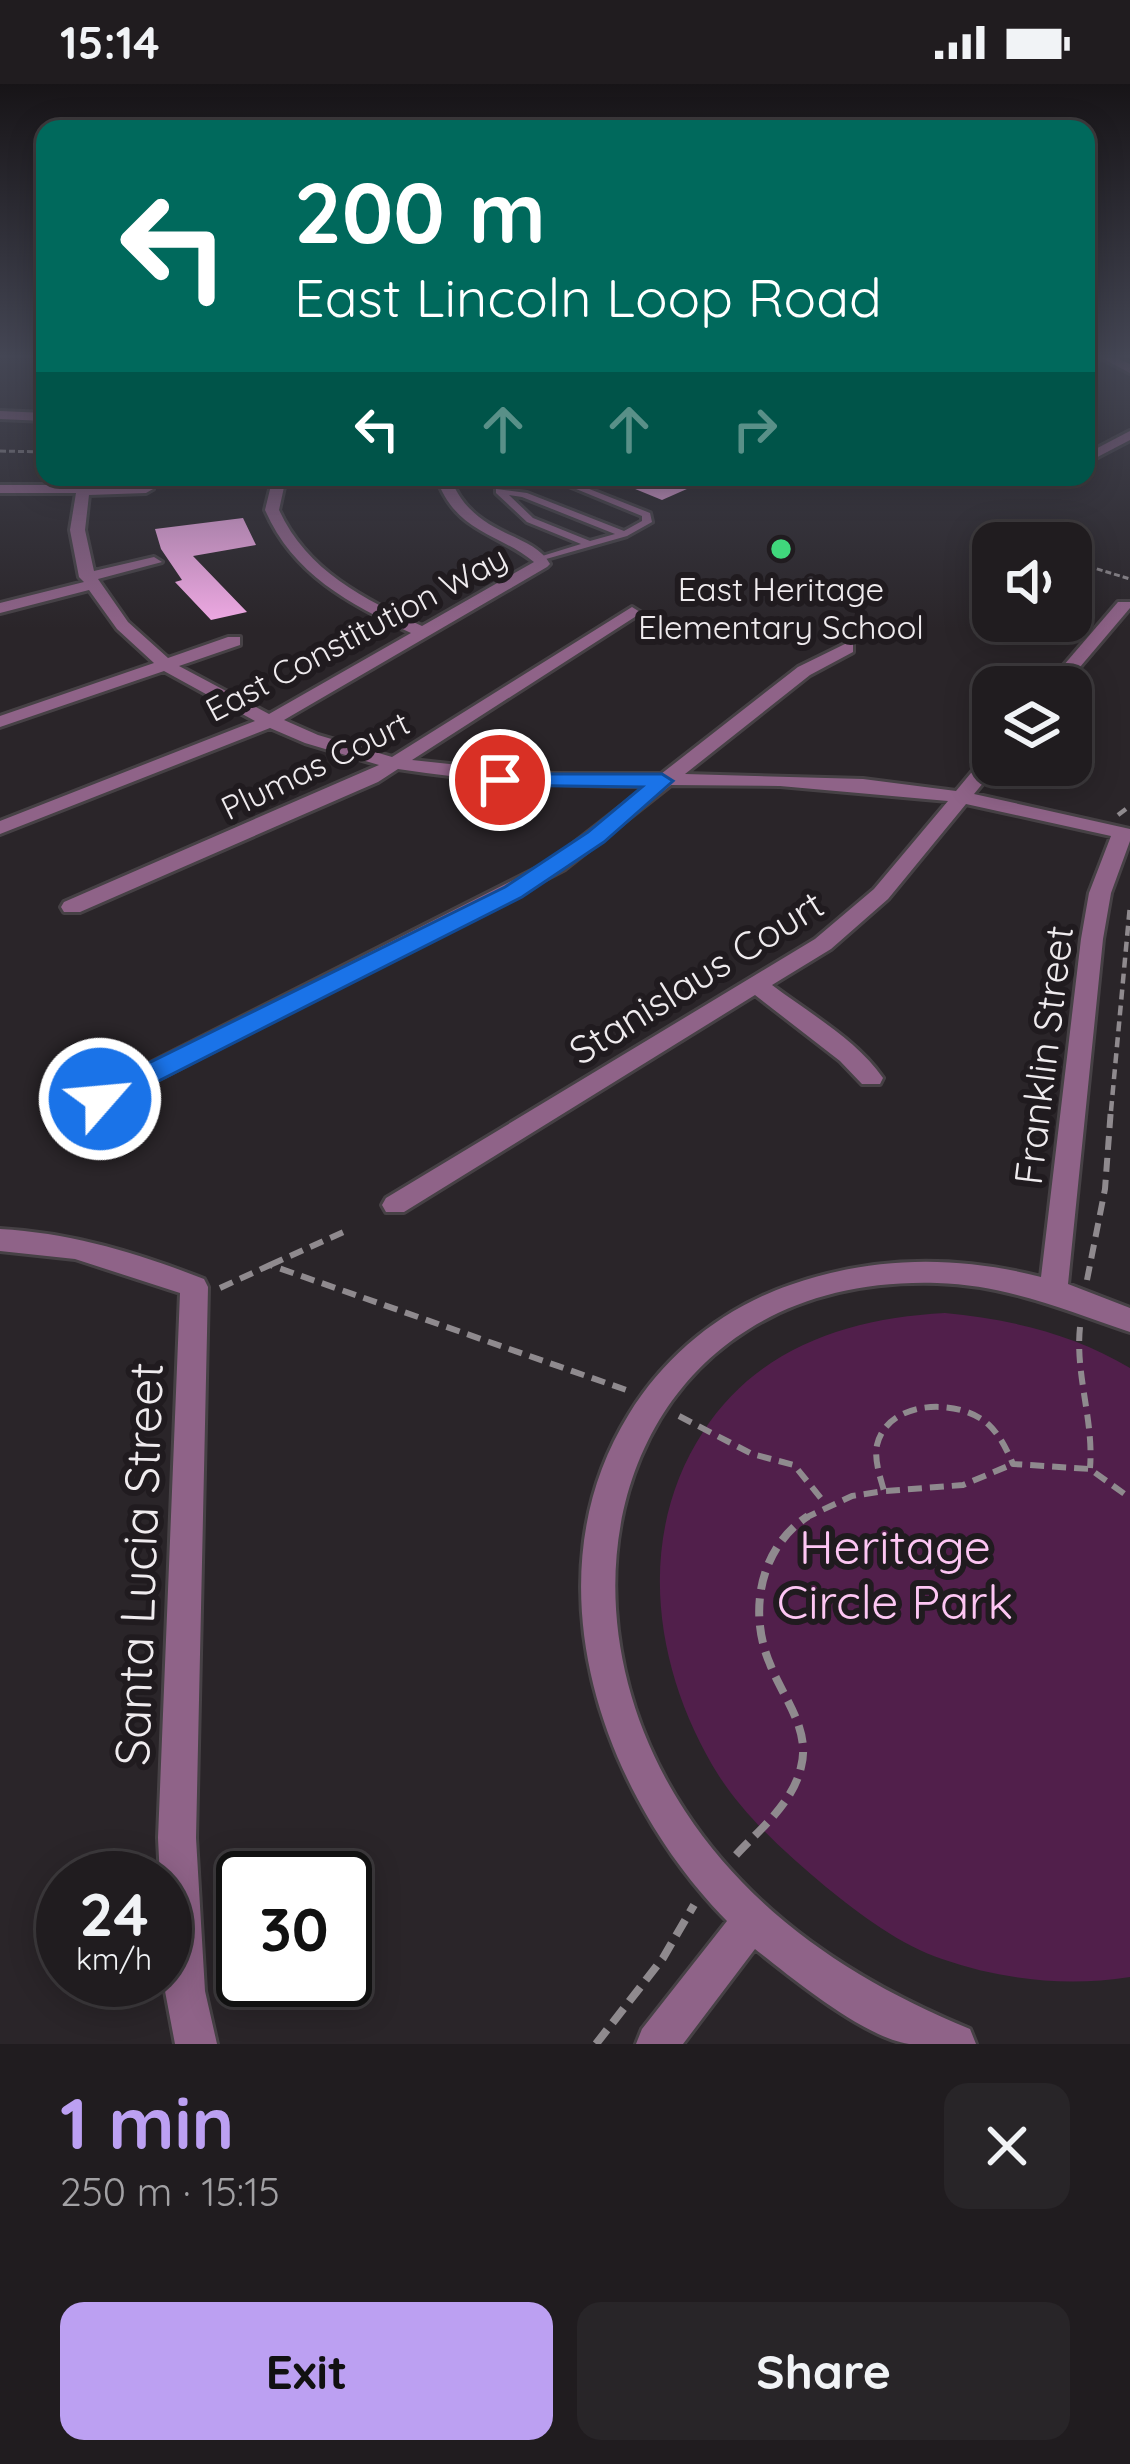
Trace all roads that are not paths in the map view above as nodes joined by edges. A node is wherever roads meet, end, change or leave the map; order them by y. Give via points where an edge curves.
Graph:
1 (52, 486) edge
2 (86, 486) edge
3 (110, 486) edge
4 (277, 486) edge
5 (447, 486) edge
6 (498, 486) edge
7 (574, 486) edge
8 (0, 489) edge
9 (146, 489) dead end
10 (500, 491) junction
11 (624, 534) junction
12 (591, 545) junction
13 (542, 559) junction
14 (154, 562) dead end
15 (89, 580) junction
16 (1124, 605) dead end
17 (0, 608) edge
18 (632, 612) dead end
19 (424, 633) junction
20 (234, 641) dead end
21 (847, 648) dead end
22 (1072, 666) edge
23 (169, 667) junction
24 (0, 722) edge
25 (268, 722) junction
26 (394, 765) junction
27 (662, 781) junction
28 (972, 783) edge
29 (960, 797) junction
30 (0, 827) edge
31 (1126, 834) edge
32 (72, 907) dead end
33 (758, 986) junction
34 (871, 1078) dead end
35 (100, 1099) dead end
36 (394, 1205) dead end
37 (0, 1240) edge
38 (1053, 1290) junction
39 (1130, 1320) edge
40 (752, 1921) junction
41 (196, 2044) edge
42 (657, 2044) edge
43 (955, 2044) edge

1 - 8 street
2 - 15 street via 76,538
3 - 9 street
4 - 19 street via 272,510 292,547 349,594
5 - 13 street, East Constitution Way via 467,516
6 - 10 lane
7 - 11 lane via 647,515
10 - 11 lane
10 - 12 lane via 530,520
11 - 12 lane
12 - 13 lane
13 - 19 street, East Constitution Way
14 - 15 street
15 - 17 street
15 - 23 street
16 - 22 street
18 - 26 street, Plumas Court
19 - 25 street, East Constitution Way
20 - 23 street
21 - 27 street via 804,671
23 - 24 street
23 - 25 street
25 - 26 street
25 - 30 street, East Constitution Way
26 - 27 street via 527,782
26 - 32 street, Plumas Court
27 - 29 street via 796,780
27 - 35 street via 513,892
28 - 29 street, Stanislaus Court
29 - 31 street
29 - 33 street, Stanislaus Court via 868,907
31 - 38 street, Franklin Street via 1100,893 1092,939
33 - 34 street
33 - 36 street, Stanislaus Court
37 - 41 street, Santa Lucia Street via 52,1241 194,1287 177,1838 185,1991
38 - 39 street
38 - 40 street via 918,1272 794,1294 690,1359 628,1444 598,1556 610,1688 656,1799
40 - 42 street
40 - 43 street via 854,1998

